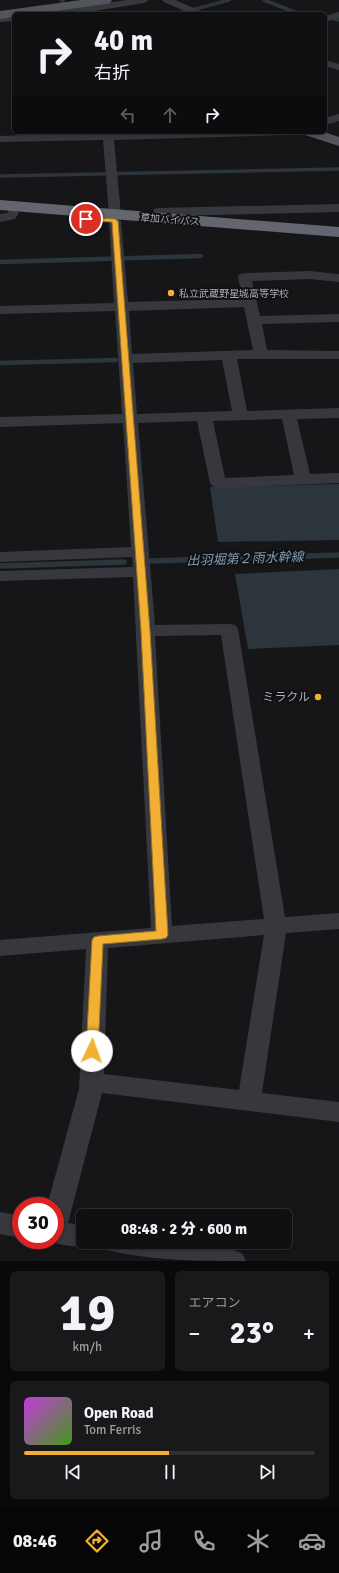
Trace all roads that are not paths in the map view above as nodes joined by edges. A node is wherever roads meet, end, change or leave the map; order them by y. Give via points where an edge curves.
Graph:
1 (106, 0) edge
2 (144, 0) edge
3 (166, 0) edge
4 (21, 12) edge
5 (67, 12) edge
6 (194, 12) edge
7 (12, 13) edge
8 (0, 15) edge
9 (339, 15) edge
10 (12, 18) edge
11 (327, 18) edge
12 (0, 20) edge
13 (12, 25) edge
14 (327, 64) edge
15 (339, 67) edge
16 (339, 117) edge
17 (327, 121) edge
18 (109, 134) edge
19 (316, 134) edge
20 (0, 139) edge
21 (339, 142) edge
22 (339, 208) edge
23 (3, 212) edge
24 (157, 217) junction
25 (115, 218) junction
26 (339, 232) edge
27 (339, 239) edge
28 (339, 278) edge
29 (250, 303) junction
30 (122, 306) junction
31 (0, 310) edge
32 (339, 318) edge
33 (255, 320) junction
34 (261, 354) junction
35 (339, 355) edge
36 (230, 356) junction
37 (126, 359) junction
38 (339, 412) edge
39 (288, 414) junction
40 (240, 415) junction
41 (204, 416) junction
42 (131, 418) junction
43 (0, 422) edge
44 (339, 478) edge
45 (303, 480) junction
46 (140, 552) junction
47 (0, 558) edge
48 (142, 572) junction
49 (0, 576) edge
50 (146, 631) junction
51 (339, 921) edge
52 (276, 926) junction
53 (162, 935) junction
54 (98, 940) junction
55 (0, 948) edge
56 (91, 1082) junction
57 (249, 1100) junction
58 (339, 1112) edge
59 (62, 1197) edge
60 (0, 1224) edge
61 (12, 1226) edge
62 (64, 1233) edge
63 (76, 1235) edge
64 (160, 1249) edge
65 (234, 1261) edge

1 - 4 main road
2 - 5 street
3 - 6 street
7 - 8 main road
9 - 11 street
10 - 12 street
12 - 13 main road
14 - 15 street
16 - 17 street
18 - 20 street
18 - 25 street
19 - 21 main road
22 - 24 street via 158,212
23 - 25 highway, 草加バイパス
24 - 25 highway, 草加バイパス
24 - 26 highway, 草加バイパス
25 - 27 highway, 草加バイパス
25 - 30 street
28 - 29 street via 309,275 245,277
29 - 30 street
29 - 33 street
30 - 31 street
30 - 37 street
32 - 33 street
33 - 34 street
34 - 35 street
34 - 36 street
36 - 37 street
36 - 40 street
37 - 42 street
38 - 39 street
39 - 40 street
39 - 45 street
40 - 41 street
41 - 42 street
41 - 45 street via 218,483
42 - 43 street
42 - 46 street
44 - 45 street
46 - 47 street
46 - 48 street
48 - 49 street
48 - 50 street
50 - 52 street via 229,630
50 - 53 street
51 - 52 street
52 - 53 street
52 - 57 street
53 - 54 street
54 - 55 street
54 - 56 street
56 - 57 street
56 - 59 street
57 - 58 street
60 - 61 street
62 - 63 street
64 - 65 street

